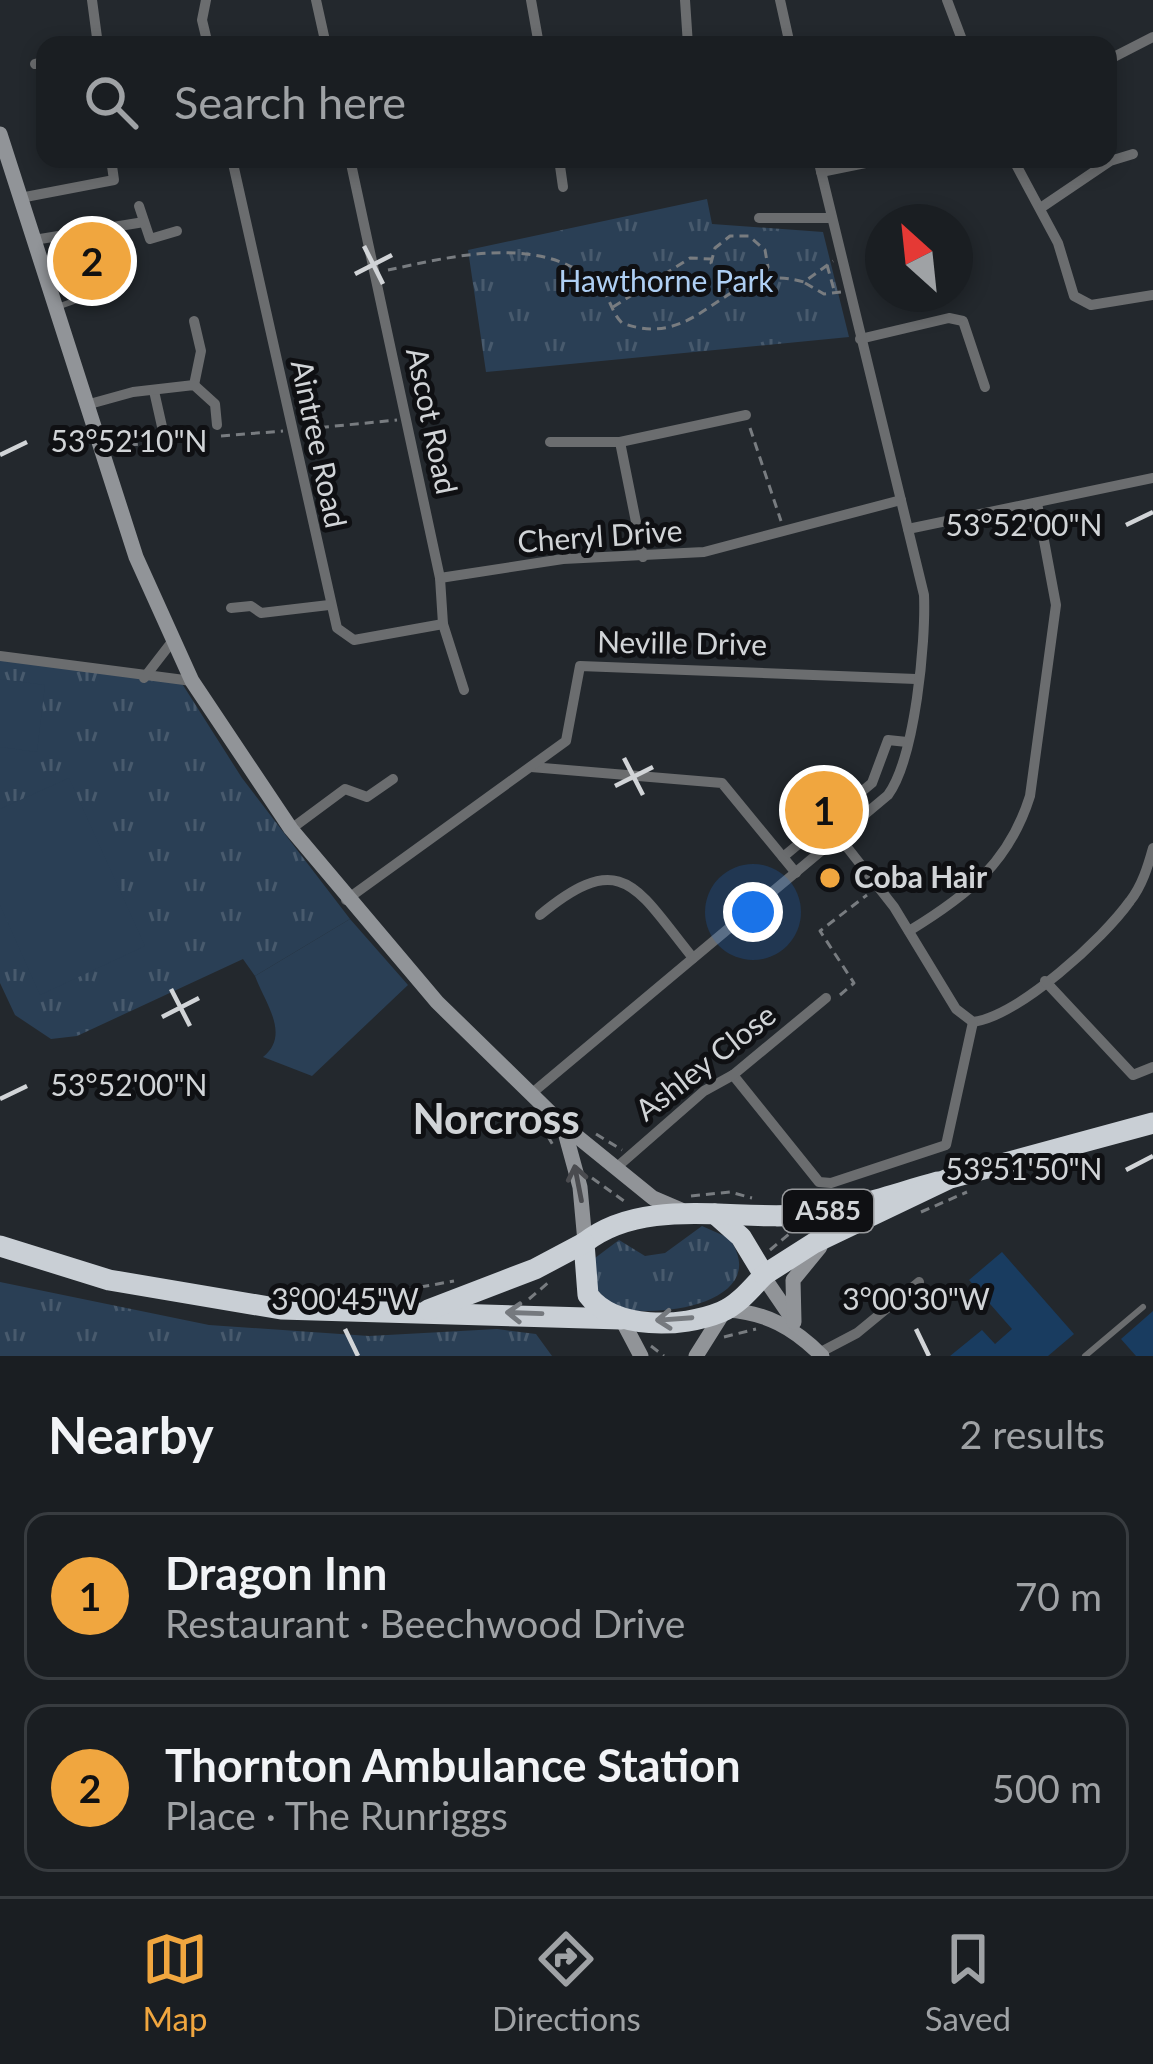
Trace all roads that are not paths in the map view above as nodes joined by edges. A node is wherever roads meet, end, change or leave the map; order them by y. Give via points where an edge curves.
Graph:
1 (92, 0) edge
2 (206, 0) edge
3 (316, 0) edge
4 (531, 0) edge
5 (685, 0) edge
6 (779, 0) edge
7 (947, 0) edge
8 (97, 36) edge
9 (206, 36) edge
10 (324, 36) edge
11 (537, 36) edge
12 (687, 36) edge
13 (788, 36) edge
14 (961, 36) edge
15 (1153, 37) edge
16 (1117, 55) edge
17 (0, 134) edge
18 (1133, 154) dead end
19 (1117, 158) edge
20 (112, 168) edge
21 (234, 168) edge
22 (352, 168) edge
23 (560, 168) edge
24 (820, 168) edge
25 (1018, 168) edge
26 (1098, 168) edge
27 (6, 171) edge
28 (563, 187) dead end
29 (20, 198) junction
30 (139, 206) dead end
31 (1042, 207) junction
32 (759, 218) dead end
33 (830, 218) junction
34 (144, 222) junction
35 (177, 231) dead end
36 (34, 240) junction
37 (116, 268) dead end
38 (1153, 295) edge
39 (57, 307) junction
40 (194, 321) dead end
41 (860, 339) junction
42 (194, 385) junction
43 (985, 387) dead end
44 (154, 391) junction
45 (86, 405) junction
46 (746, 415) road end
47 (217, 425) dead end
48 (163, 431) dead end
49 (550, 442) dead end
50 (620, 442) junction
51 (1153, 478) edge
52 (901, 500) junction
53 (1037, 503) junction
54 (908, 529) junction
55 (643, 557) junction
56 (440, 578) junction
57 (329, 605) junction
58 (231, 608) dead end
59 (443, 624) junction
60 (171, 643) junction
61 (0, 656) edge
62 (144, 678) junction
63 (916, 680) junction
64 (192, 681) junction
65 (464, 690) dead end
66 (907, 742) junction
67 (531, 767) junction
68 (393, 778) dead end
69 (291, 829) junction
70 (839, 837) junction
71 (1153, 848) edge
72 (783, 857) junction
73 (796, 873) junction
74 (346, 900) junction
75 (540, 915) dead end
76 (909, 931) junction
77 (693, 958) junction
78 (1045, 981) junction
79 (826, 998) road end
80 (973, 1022) junction
81 (1153, 1067) edge
82 (733, 1075) junction
83 (531, 1094) junction
84 (1153, 1123) edge
85 (562, 1125) junction
86 (617, 1167) junction
87 (938, 1182) junction
88 (697, 1208) junction
89 (835, 1233) junction
90 (585, 1243) junction
91 (0, 1246) edge
92 (764, 1275) junction
93 (920, 1282) dead end
94 (1143, 1306) dead end
95 (427, 1310) junction
96 (725, 1310) junction
97 (621, 1320) junction
98 (797, 1329) junction
99 (821, 1354) edge
100 (641, 1356) edge
101 (696, 1356) edge
102 (1084, 1356) edge

1 - 8 street
2 - 9 street
3 - 10 street
4 - 11 street
5 - 12 street
6 - 13 street
7 - 14 street
15 - 16 street
17 - 27 main road
18 - 19 street
20 - 29 street via 114,180
21 - 57 street, Aintree Road
22 - 56 street, Ascot Road
23 - 28 street
24 - 33 street
25 - 31 street
26 - 31 street
27 - 29 main road
29 - 36 main road
30 - 34 street
31 - 38 street via 1074,296 1091,304
32 - 33 street
33 - 41 street via 841,292
34 - 35 street via 150,239
34 - 36 street
36 - 39 main road
37 - 39 lane via 105,290
39 - 45 main road
40 - 42 street via 201,351
41 - 43 street via 963,321
41 - 52 street
42 - 44 street
42 - 47 street via 215,404
44 - 45 street
44 - 48 street
45 - 60 main road
46 - 50 street
49 - 50 street
50 - 55 street
51 - 53 street
52 - 54 street
52 - 55 street, Cheryl Drive via 704,552
53 - 54 street
53 - 76 street via 1057,605 1022,823 993,871
54 - 63 street via 924,595
55 - 56 street, Cheryl Drive via 563,559
56 - 59 street, Ascot Road
57 - 58 street
57 - 59 street via 337,628 354,640
59 - 65 street, Ascot Road
60 - 62 street
60 - 64 main road
61 - 62 street
62 - 64 street
63 - 66 street
63 - 67 street, Neville Drive via 580,666 570,735
64 - 69 main road
66 - 70 street via 896,784
66 - 72 street via 888,740 872,783
67 - 72 street via 722,783
67 - 74 street, Neville Drive
68 - 69 street via 367,797 345,789
69 - 74 main road
70 - 73 street
70 - 76 street
71 - 78 street via 1131,900
72 - 73 street
73 - 77 street
74 - 83 main road
75 - 77 street via 579,883 628,884
76 - 80 street via 956,1009
77 - 83 street
78 - 80 street
78 - 81 street via 1132,1075
79 - 82 street, Ashley Close
80 - 82 street via 946,1145 832,1184 819,1182
82 - 86 street, Ashley Close
83 - 85 main road
84 - 87 highway, A585
85 - 86 main road
90 -> 85 main road
86 - 88 main road via 672,1208
87 - 88 highway, A585 via 816,1214
87 - 89 highway, A585
88 - 90 highway, A585 via 620,1225
88 - 92 highway, A585 via 741,1237
89 - 92 highway, A585
89 - 98 main road via 795,1276
90 - 95 highway, A585
90 - 97 highway via 587,1294
91 - 95 highway, A585 via 182,1296 281,1309
92 - 96 highway, A585
92 - 98 main road
93 - 99 street
94 - 102 lane
97 -> 95 highway, A585
96 -> 97 highway, A585
96 - 98 main road
96 - 101 main road
97 - 100 main road
98 - 99 main road

